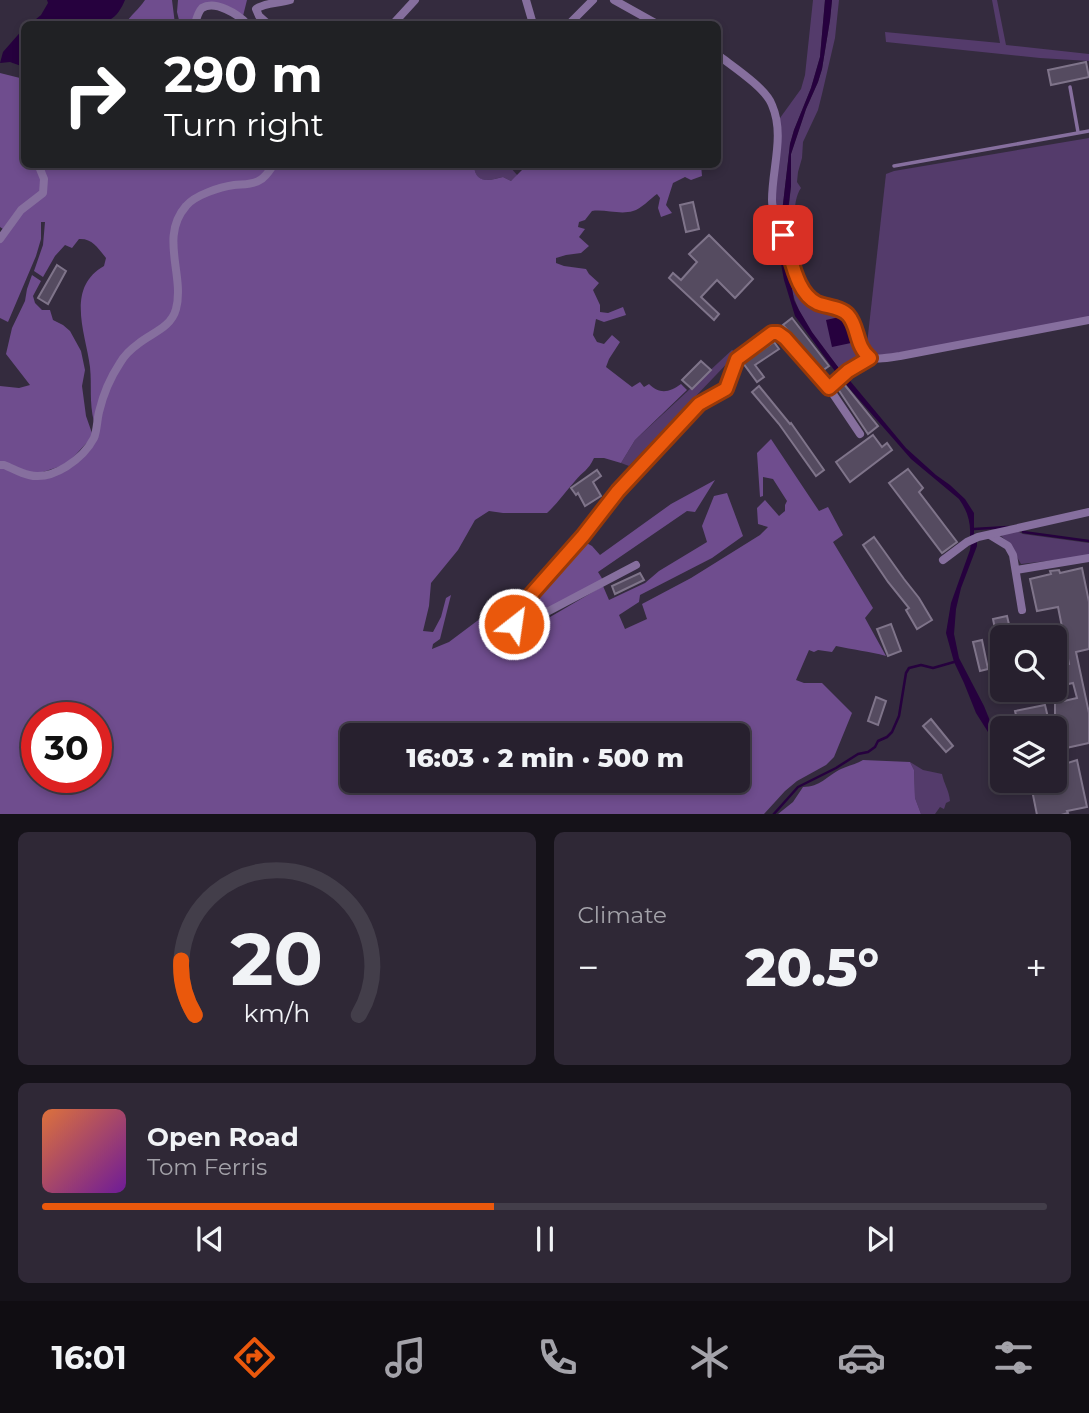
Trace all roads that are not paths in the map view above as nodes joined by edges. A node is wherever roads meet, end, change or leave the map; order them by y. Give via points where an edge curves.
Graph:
1 (290, 0) edge
2 (415, 0) edge
3 (526, 0) edge
4 (593, 0) edge
5 (614, 0) edge
6 (196, 21) edge
7 (244, 21) edge
8 (265, 21) edge
9 (396, 21) edge
10 (533, 21) edge
11 (572, 21) edge
12 (652, 21) edge
13 (721, 57) edge
14 (1070, 87) dead end
15 (1089, 131) edge
16 (1078, 132) junction
17 (894, 166) dead end
18 (40, 168) edge
19 (271, 168) edge
20 (0, 239) edge
21 (1089, 320) edge
22 (870, 358) junction
23 (832, 385) junction
24 (860, 435) dead end
25 (0, 465) edge
26 (1089, 512) edge
27 (988, 535) junction
28 (1089, 558) edge
29 (943, 560) dead end
30 (636, 565) dead end
31 (1016, 570) junction
32 (1022, 610) dead end

1 - 8 street via 256,9
2 - 9 street
3 - 10 street
4 - 11 street
5 - 12 street
6 - 7 street via 209,4 220,5
13 - 22 street via 772,104 778,137 772,202 800,285 811,299 849,315 863,352
14 - 16 lane
15 - 16 lane
16 - 17 lane
18 - 20 street via 43,193 21,210
19 - 25 street via 260,181 222,188 187,205 173,238 176,313 119,364 106,389 95,436 69,466 48,475 29,476
21 - 22 street
22 - 23 street
23 - 24 street
23 - 30 street via 785,338 772,333 737,359 726,389 699,404 618,491 511,620 518,626 528,622
26 - 27 street
27 - 29 street via 967,542
27 - 31 street via 1008,546
28 - 31 street
31 - 32 street

